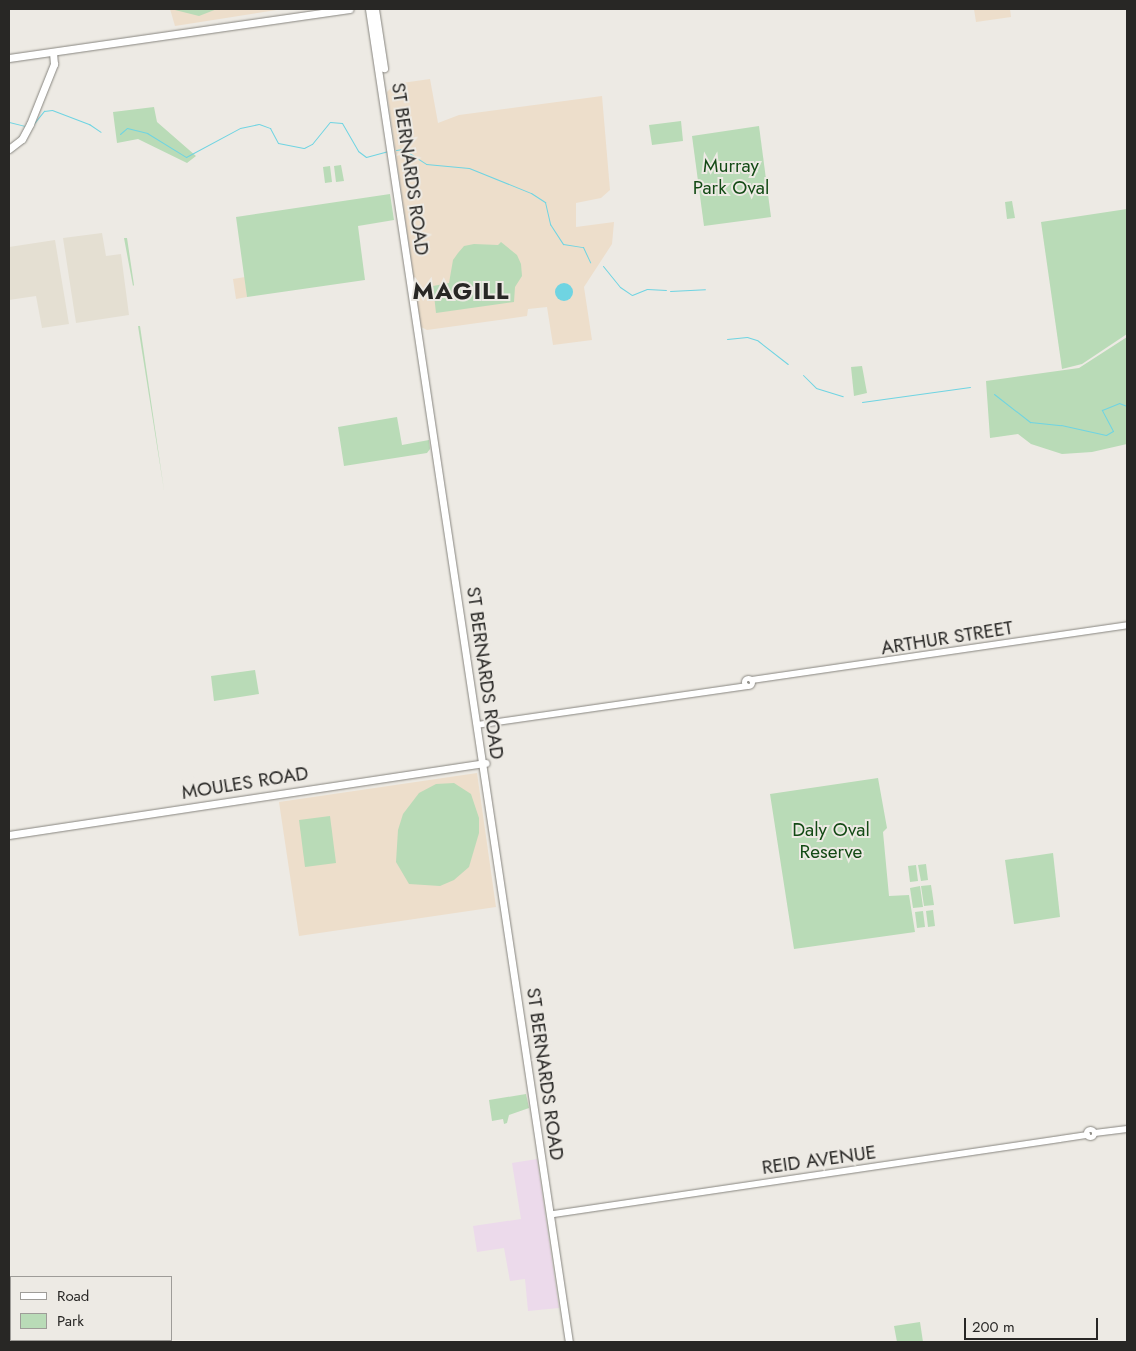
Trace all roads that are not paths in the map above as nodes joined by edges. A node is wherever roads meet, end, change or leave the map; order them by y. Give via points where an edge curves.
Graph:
1 (349, 9) edge
2 (369, 9) edge
3 (375, 9) edge
4 (53, 52) junction
5 (9, 58) edge
6 (9, 149) edge
7 (395, 161) junction
8 (1127, 626) edge
9 (479, 724) junction
10 (484, 764) junction
11 (9, 835) edge
12 (1127, 1128) edge
13 (554, 1214) junction
14 (569, 1342) edge
15 (573, 1342) edge

1 - 4 main road
2 - 7 main road, ST BERNARDS ROAD
3 - 7 main road, ST BERNARDS ROAD
4 - 5 main road
4 - 6 main road via 54,64 26,133
7 - 9 main road, ST BERNARDS ROAD
8 - 9 street, ARTHUR STREET
9 - 10 main road, ST BERNARDS ROAD
10 - 11 main road, MOULES ROAD
10 - 13 main road, ST BERNARDS ROAD
10 - 14 main road, ST BERNARDS ROAD
12 - 13 street, REID AVENUE via 1095,1133 1091,1130 1087,1134
13 - 15 main road, ST BERNARDS ROAD

